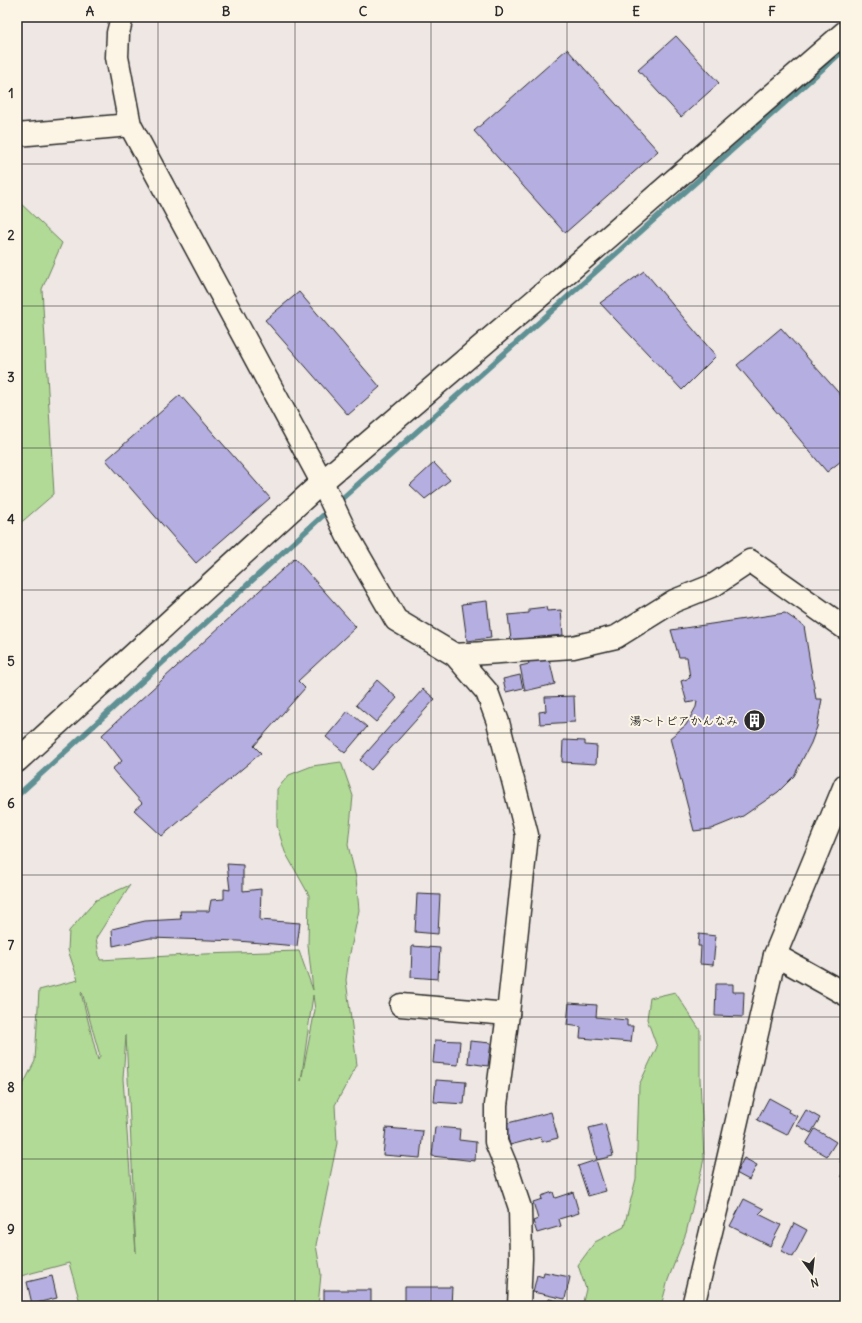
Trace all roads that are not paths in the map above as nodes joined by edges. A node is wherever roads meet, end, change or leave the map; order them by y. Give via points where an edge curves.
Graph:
1 (122, 17) edge
2 (845, 32) edge
3 (130, 125) junction
4 (17, 135) edge
5 (325, 490) junction
6 (845, 628) edge
7 (455, 654) junction
8 (17, 761) edge
9 (845, 785) edge
10 (776, 955) junction
11 (845, 994) edge
12 (400, 1005) dead end
13 (508, 1014) junction
14 (519, 1306) edge
15 (693, 1306) edge

1 - 3 street via 117,56
2 - 5 street via 580,262
3 - 4 street
3 - 5 street
5 - 7 street via 396,620
5 - 8 street
6 - 7 street via 750,561 714,585 674,601 616,637 573,647
7 - 13 street via 487,692 498,722 527,836
9 - 10 street
10 - 11 street
10 - 15 street
12 - 13 street
13 - 14 street via 496,1105 496,1142 520,1208

